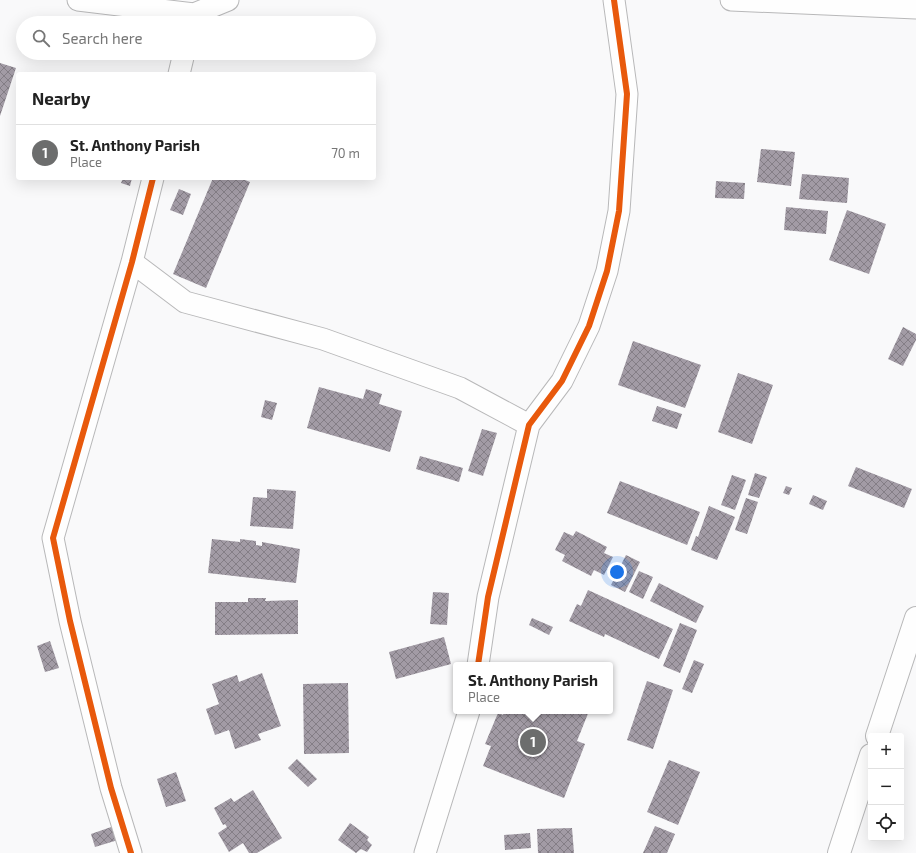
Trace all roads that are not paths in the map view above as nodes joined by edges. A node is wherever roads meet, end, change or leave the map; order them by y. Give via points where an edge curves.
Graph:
1 (78, 0) edge
2 (228, 0) edge
3 (614, 0) edge
4 (732, 0) edge
5 (916, 8) edge
6 (180, 16) edge
7 (197, 16) edge
8 (182, 60) edge
9 (179, 72) edge
10 (152, 180) edge
11 (132, 262) junction
12 (529, 425) junction
13 (916, 618) edge
14 (478, 662) edge
15 (468, 714) edge
16 (878, 733) edge
17 (868, 764) edge
18 (131, 853) edge
19 (425, 853) edge
20 (839, 853) edge

1 - 6 street
2 - 7 street
3 - 12 street via 627,94 619,211 607,272 589,326 562,381
4 - 5 street
8 - 9 street
10 - 11 street
11 - 12 street via 185,302 323,339 453,386
11 - 18 street via 53,538 75,644 111,788
12 - 14 street via 488,597
13 - 16 street
15 - 19 street
17 - 20 street

